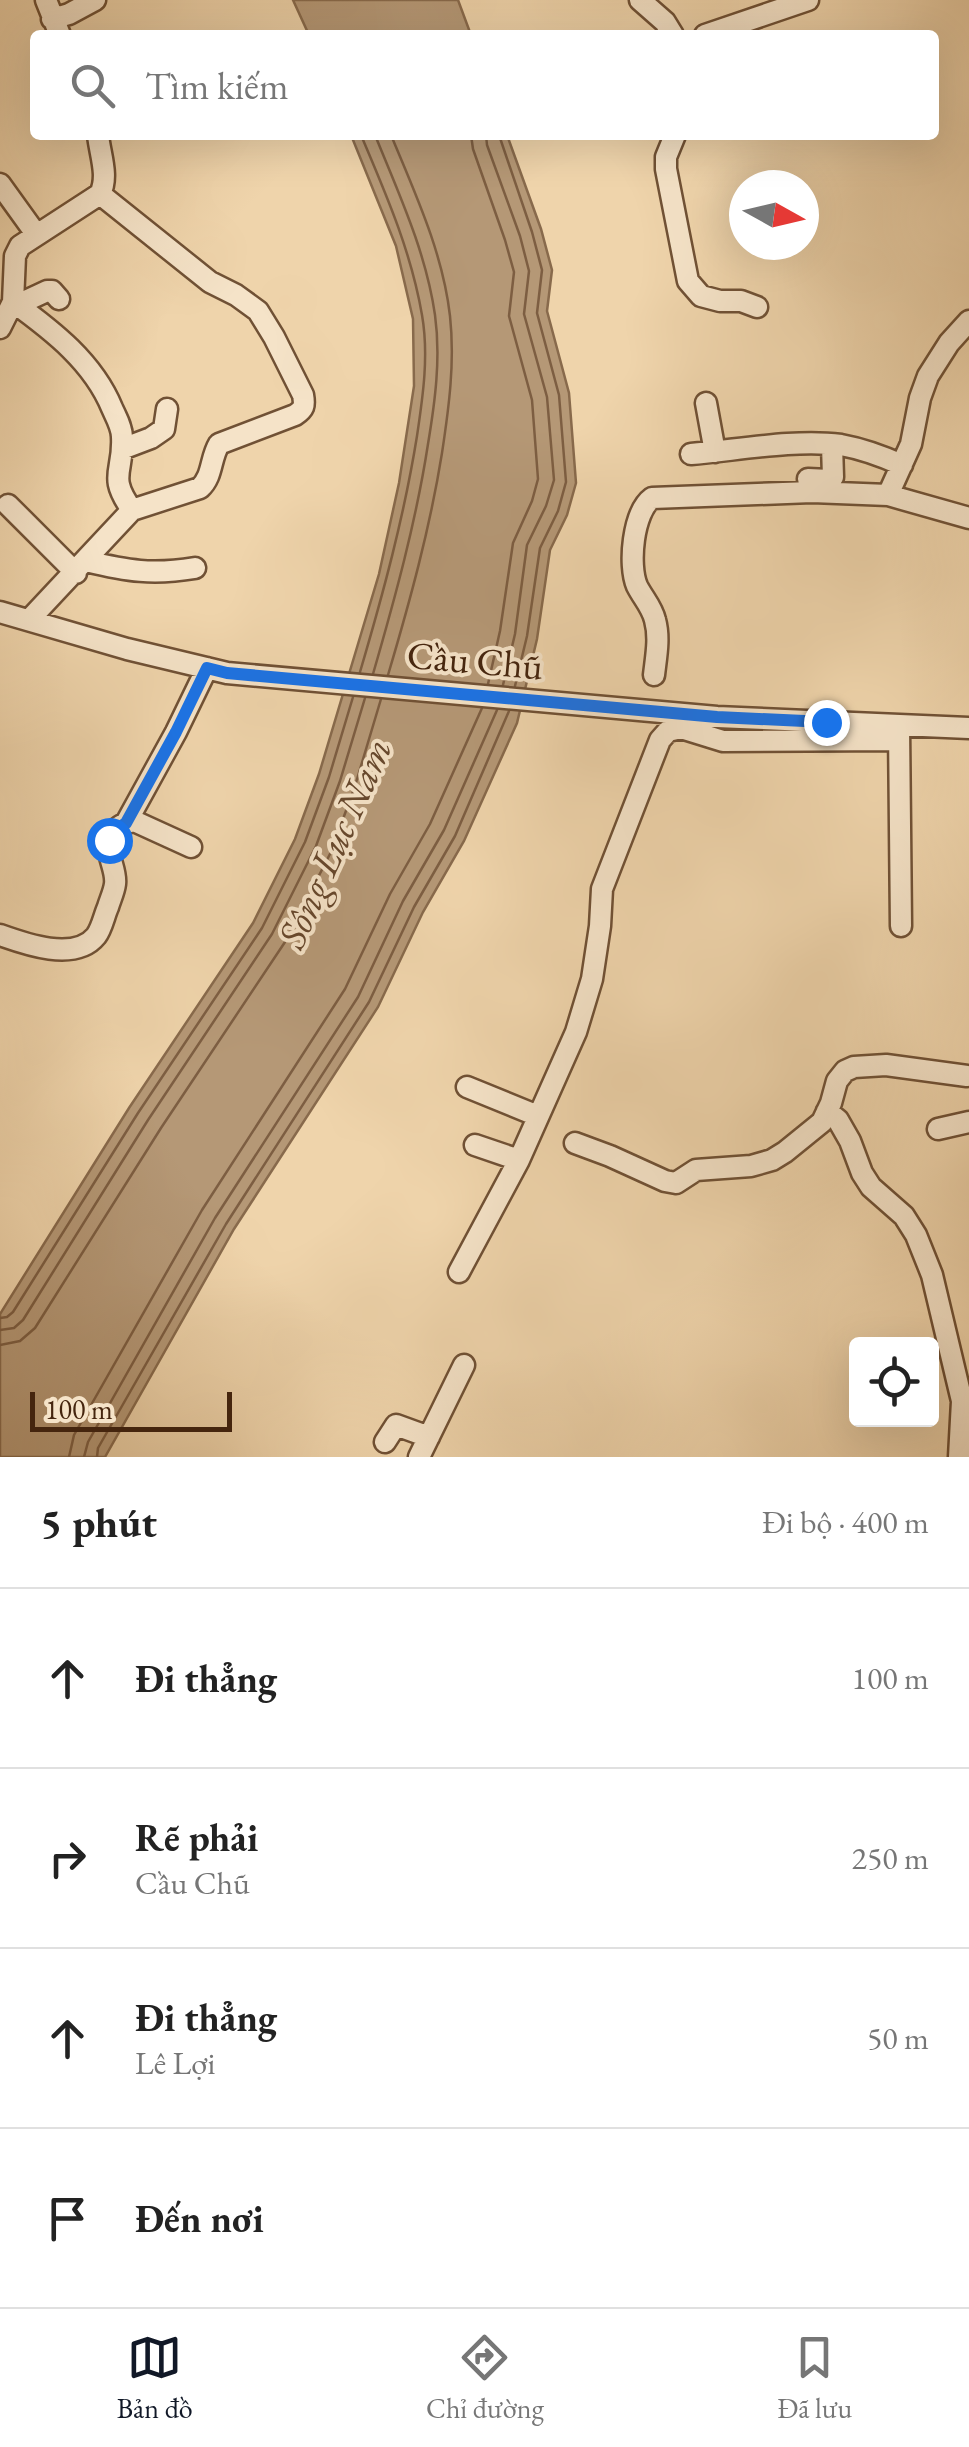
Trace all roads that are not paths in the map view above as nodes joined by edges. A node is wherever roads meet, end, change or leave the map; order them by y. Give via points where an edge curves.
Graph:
1 (95, 0) edge
2 (640, 0) edge
3 (808, 0) edge
4 (53, 18) edge
5 (670, 30) edge
6 (721, 30) edge
7 (98, 140) edge
8 (674, 140) edge
9 (0, 184) edge
10 (100, 194) junction
11 (36, 234) junction
12 (60, 299) dead end
13 (15, 304) junction
14 (758, 306) dead end
15 (969, 321) edge
16 (0, 328) edge
17 (706, 404) dead end
18 (167, 409) dead end
19 (832, 445) junction
20 (122, 449) junction
21 (716, 452) junction
22 (691, 454) dead end
23 (902, 465) junction
24 (808, 479) dead end
25 (888, 495) junction
26 (8, 505) dead end
27 (132, 510) junction
28 (969, 518) edge
29 (81, 567) junction
30 (195, 568) dead end
31 (0, 612) edge
32 (29, 620) junction
33 (217, 671) junction
34 (654, 675) dead end
35 (969, 728) edge
36 (899, 733) junction
37 (126, 823) junction
38 (190, 847) dead end
39 (901, 926) dead end
40 (0, 934) edge
41 (968, 1078) edge
42 (467, 1087) dead end
43 (828, 1110) junction
44 (538, 1116) junction
45 (969, 1122) edge
46 (938, 1129) dead end
47 (575, 1143) dead end
48 (475, 1146) dead end
49 (520, 1160) junction
50 (459, 1272) dead end
51 (464, 1365) dead end
52 (385, 1442) dead end
53 (424, 1447) edge
54 (959, 1457) edge

1 - 4 street
2 - 5 street
3 - 6 street
7 - 10 street via 105,173
8 - 14 street via 666,169 688,281 701,296
9 - 11 street
10 - 11 street
10 - 27 street via 210,282 258,311 304,404 295,415 219,444 200,488
11 - 13 street via 15,256
12 - 13 street via 47,291
13 - 16 street
13 - 20 street via 92,370 122,432
15 - 23 street via 928,376
17 - 21 street
18 - 20 street via 164,429
19 - 21 street
19 - 23 street
19 - 24 street via 833,478
20 - 27 street via 117,480
21 - 22 street
23 - 25 street
25 - 28 street
25 - 34 street via 652,498 638,522 632,566 656,622
26 - 29 street
27 - 29 street
29 - 30 street via 163,574
29 - 32 street
31 - 32 street, Cầu Chũ
32 - 33 street, Cầu Chũ
33 - 36 street, Cầu Chũ
33 - 37 street
35 - 36 street
36 - 39 street
36 - 44 street via 722,741 681,728 668,731 602,889 592,979
37 - 38 street
37 - 40 street via 109,840 116,882 94,939 47,950
41 - 43 street via 854,1066 837,1081
42 - 44 street
43 - 47 street via 772,1160 696,1170 676,1183
43 - 54 street via 871,1187 904,1216 932,1275 962,1401
44 - 49 street
45 - 46 street
48 - 49 street
49 - 50 street
51 - 53 street
52 - 53 street via 396,1425

